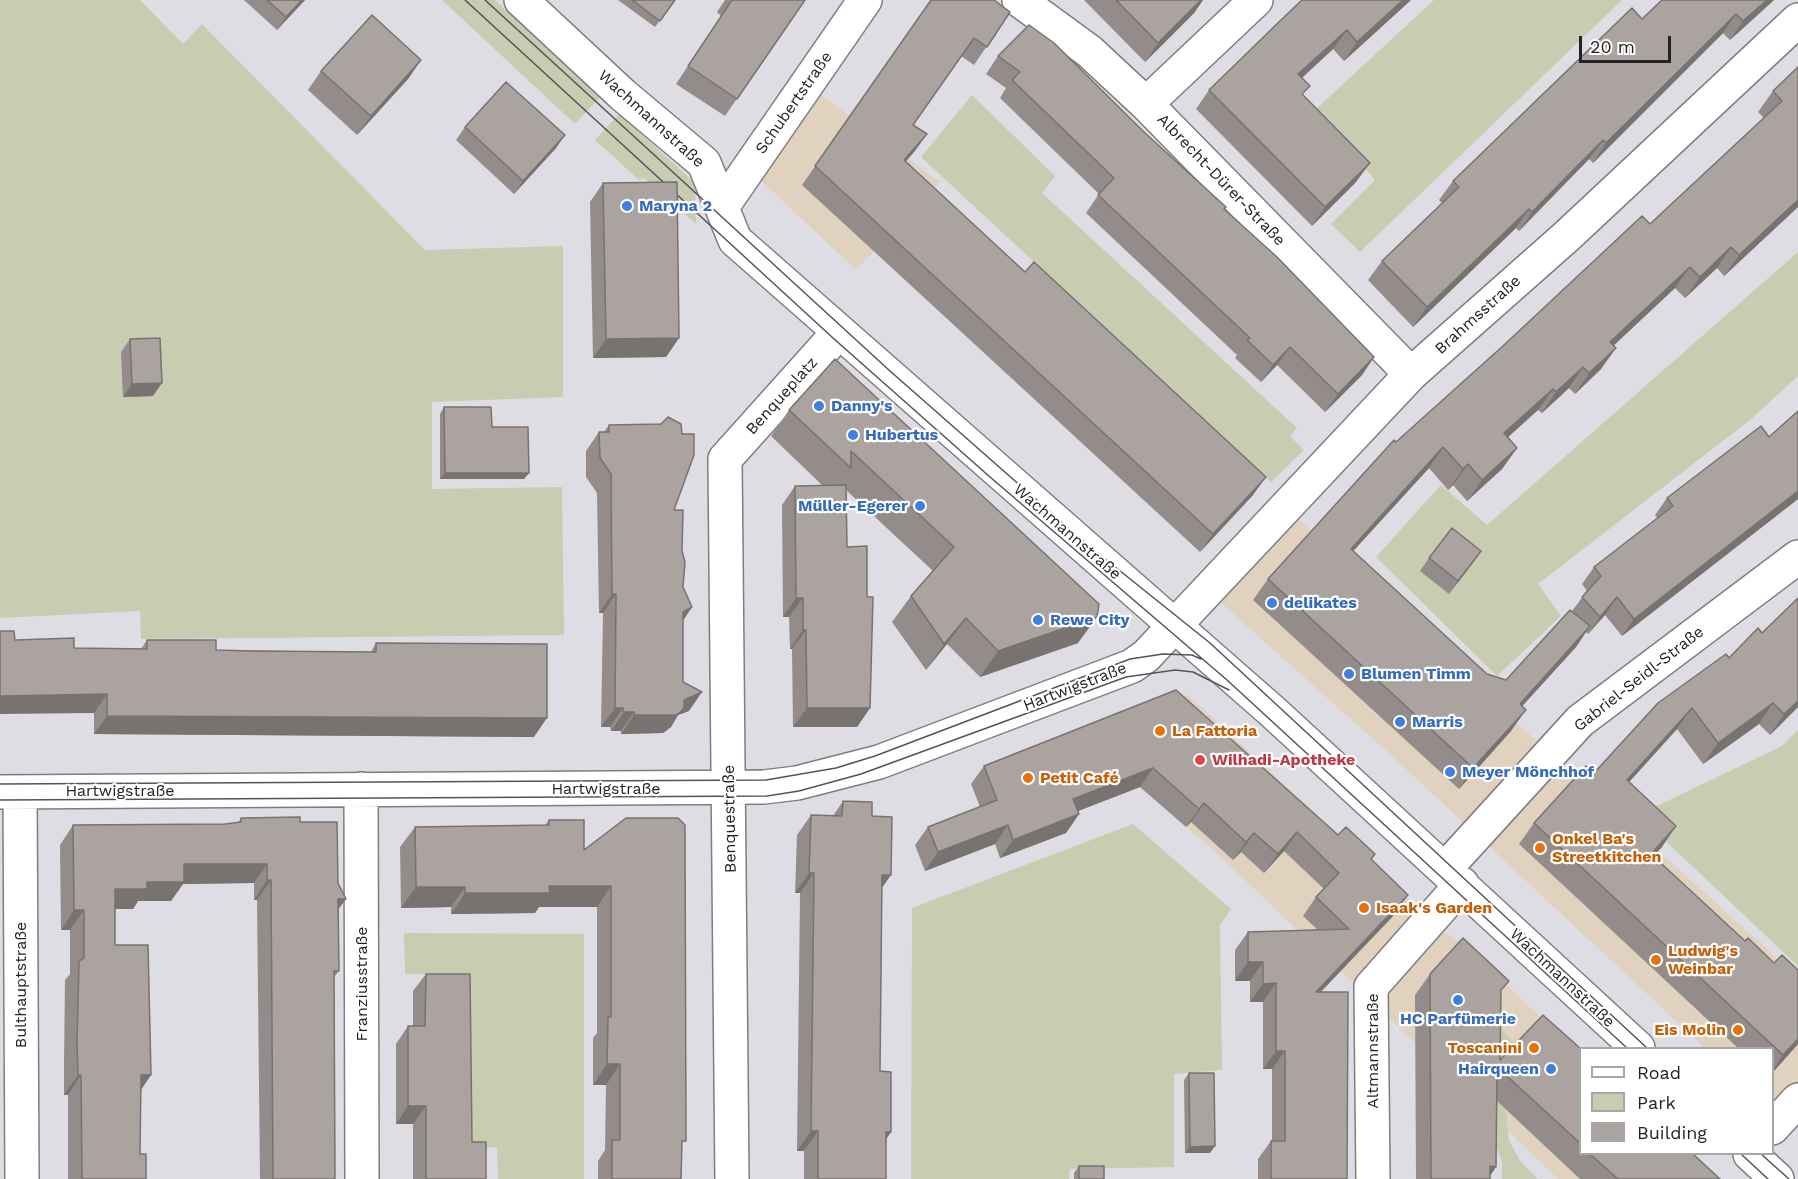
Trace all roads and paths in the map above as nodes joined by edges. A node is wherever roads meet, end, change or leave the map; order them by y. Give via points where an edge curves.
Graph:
1 (521, 0) edge
2 (865, 0) edge
3 (1019, 0) edge
4 (1256, 0) edge
5 (1798, 20) edge
6 (1146, 104) junction
7 (722, 207) junction
8 (838, 333) junction
9 (1411, 374) junction
10 (725, 459) joint
11 (1798, 557) edge
12 (1174, 624) junction
13 (730, 788) junction
14 (361, 789) junction
15 (10, 792) edge
16 (1454, 876) junction
17 (1637, 1047) edge
18 (1798, 1100) edge
19 (1774, 1127) edge
20 (1751, 1155) edge
21 (22, 1179) edge
22 (362, 1179) edge
23 (732, 1179) edge
24 (1373, 1179) edge
25 (1778, 1179) edge

1 - 7 street, Wachmannstraße via 623,95 704,163
2 - 7 street, Schubertstraße
3 - 6 street, Albrecht-Dürer-Straße via 1089,51
4 - 6 street
5 - 9 street, Brahmsstraße via 1567,236
6 - 9 street, Albrecht-Dürer-Straße
7 - 8 street, Wachmannstraße via 735,240
8 - 10 street, Benqueplatz
8 - 12 street, Wachmannstraße
9 - 12 street, Brahmsstraße
10 - 13 street, Benquestraße
11 - 16 street, Gabriel-Seidl-Straße via 1580,721
12 - 13 street, Hartwigstraße via 1132,666 879,762 797,783
12 - 16 street, Wachmannstraße
13 - 14 street, Hartwigstraße
13 - 23 street, Benquestraße
14 - 15 street, Hartwigstraße
14 - 22 street, Franziusstraße
15 - 21 street, Bulthauptstraße
16 - 17 street, Wachmannstraße
16 - 24 street, Altmannstraße via 1371,987
18 - 19 street
20 - 25 street

